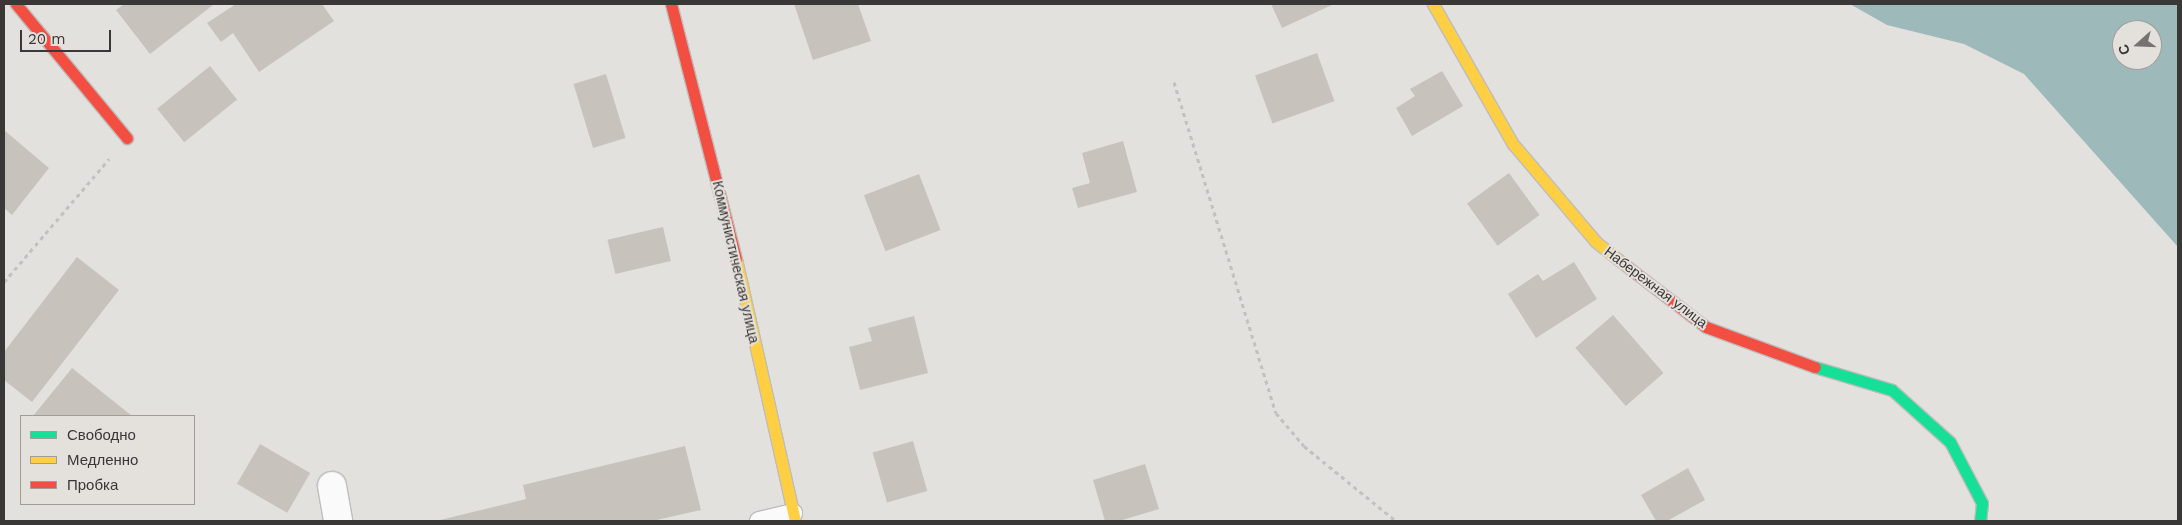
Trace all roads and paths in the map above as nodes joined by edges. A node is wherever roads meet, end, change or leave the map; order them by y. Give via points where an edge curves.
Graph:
1 (16, 4) edge
2 (671, 4) edge
3 (1434, 4) edge
4 (1174, 82) dead end
5 (127, 138) joint
6 (4, 282) edge
7 (332, 486) dead end
8 (794, 517) edge
9 (338, 521) edge
10 (759, 521) edge
11 (1396, 521) edge
12 (1980, 521) edge

1 - 5 street
2 - 8 street, Коммунистическая улица via 730,232
3 - 12 street, Набережная улица via 1513,144 1596,242 1706,327 1817,368 1892,390 1950,442 1982,503
4 - 11 path via 1276,413 1304,446
5 - 6 path
7 - 9 street
8 - 10 lane

